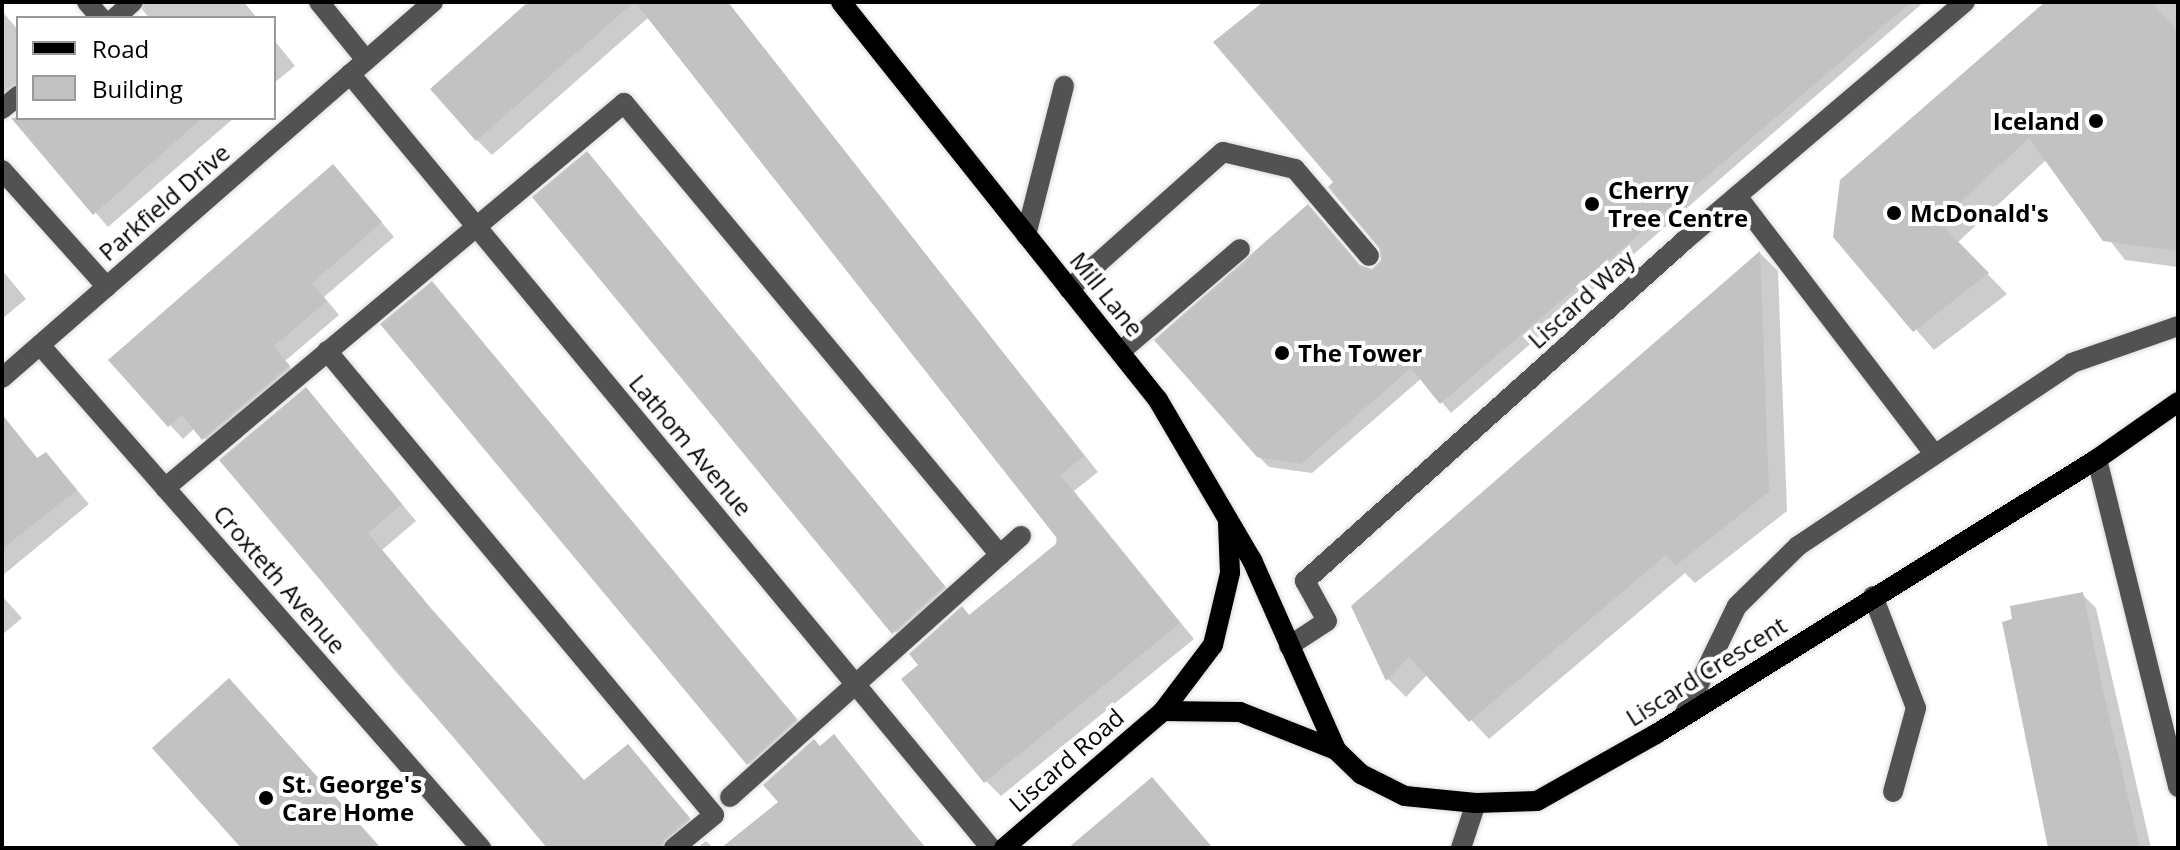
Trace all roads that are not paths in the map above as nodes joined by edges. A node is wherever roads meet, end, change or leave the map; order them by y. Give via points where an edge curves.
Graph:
1 (133, 2) edge
2 (319, 2) edge
3 (433, 2) edge
4 (841, 2) edge
5 (1965, 2) edge
6 (117, 16) edge
7 (366, 60) junction
8 (350, 74) junction
9 (1064, 86) dead end
10 (2, 170) edge
11 (1737, 196) junction
12 (476, 227) junction
13 (1026, 235) junction
14 (1240, 249) dead end
15 (1369, 256) dead end
16 (107, 287) junction
17 (1069, 289) junction
18 (2178, 326) edge
19 (40, 345) junction
20 (327, 351) junction
21 (1120, 352) junction
22 (2, 378) edge
23 (2178, 402) edge
24 (1933, 452) junction
25 (2097, 459) junction
26 (165, 488) junction
27 (1228, 520) junction
28 (1021, 536) dead end
29 (1000, 555) junction
30 (1873, 596) junction
31 (1289, 646) junction
32 (854, 682) junction
33 (1163, 711) junction
34 (1683, 717) junction
35 (1336, 750) junction
36 (2178, 787) edge
37 (1893, 792) dead end
38 (730, 797) dead end
39 (1476, 803) junction
40 (481, 848) edge
41 (674, 848) edge
42 (991, 848) edge
43 (1004, 848) edge
44 (1461, 848) edge

1 - 6 street
2 - 7 street
3 - 7 street, Parkfield Drive
4 - 13 main road, Mill Lane
5 - 11 street, Liscard Way
7 - 8 street, Parkfield Drive
8 - 12 street, Lathom Avenue
8 - 16 street, Parkfield Drive
9 - 13 street
10 - 16 street
11 - 24 street
11 - 31 street, Liscard Way via 1305,581 1327,621
12 - 20 street
12 - 29 street via 624,103
12 - 32 street, Lathom Avenue
13 - 17 main road, Mill Lane
14 - 21 street
15 - 17 street via 1295,169 1223,152
16 - 19 street, Parkfield Drive
17 - 21 main road, Mill Lane
18 - 24 street via 2072,363
19 - 22 street, Parkfield Drive
19 - 26 street, Croxteth Avenue
20 - 26 street
20 - 41 street via 714,815
21 - 27 main road, Mill Lane via 1158,400
23 - 25 main road, Liscard Crescent
24 - 34 street via 1798,546 1737,606
25 - 30 main road, Liscard Crescent
25 - 36 street
26 - 40 street, Croxteth Avenue
27 - 31 main road, Mill Lane
27 - 33 main road, Liscard Road via 1230,573 1213,645
28 - 29 street
29 - 32 street
30 - 34 main road, Liscard Crescent
30 - 37 street via 1916,708
31 - 35 main road, Liscard Crescent
32 - 38 street
32 - 42 street, Lathom Avenue
33 - 35 main road, Liscard Road via 1240,712
33 - 43 main road, Liscard Road
34 - 39 main road, Liscard Crescent via 1537,801
35 - 39 main road, Liscard Crescent via 1361,774 1405,796
39 - 44 street

